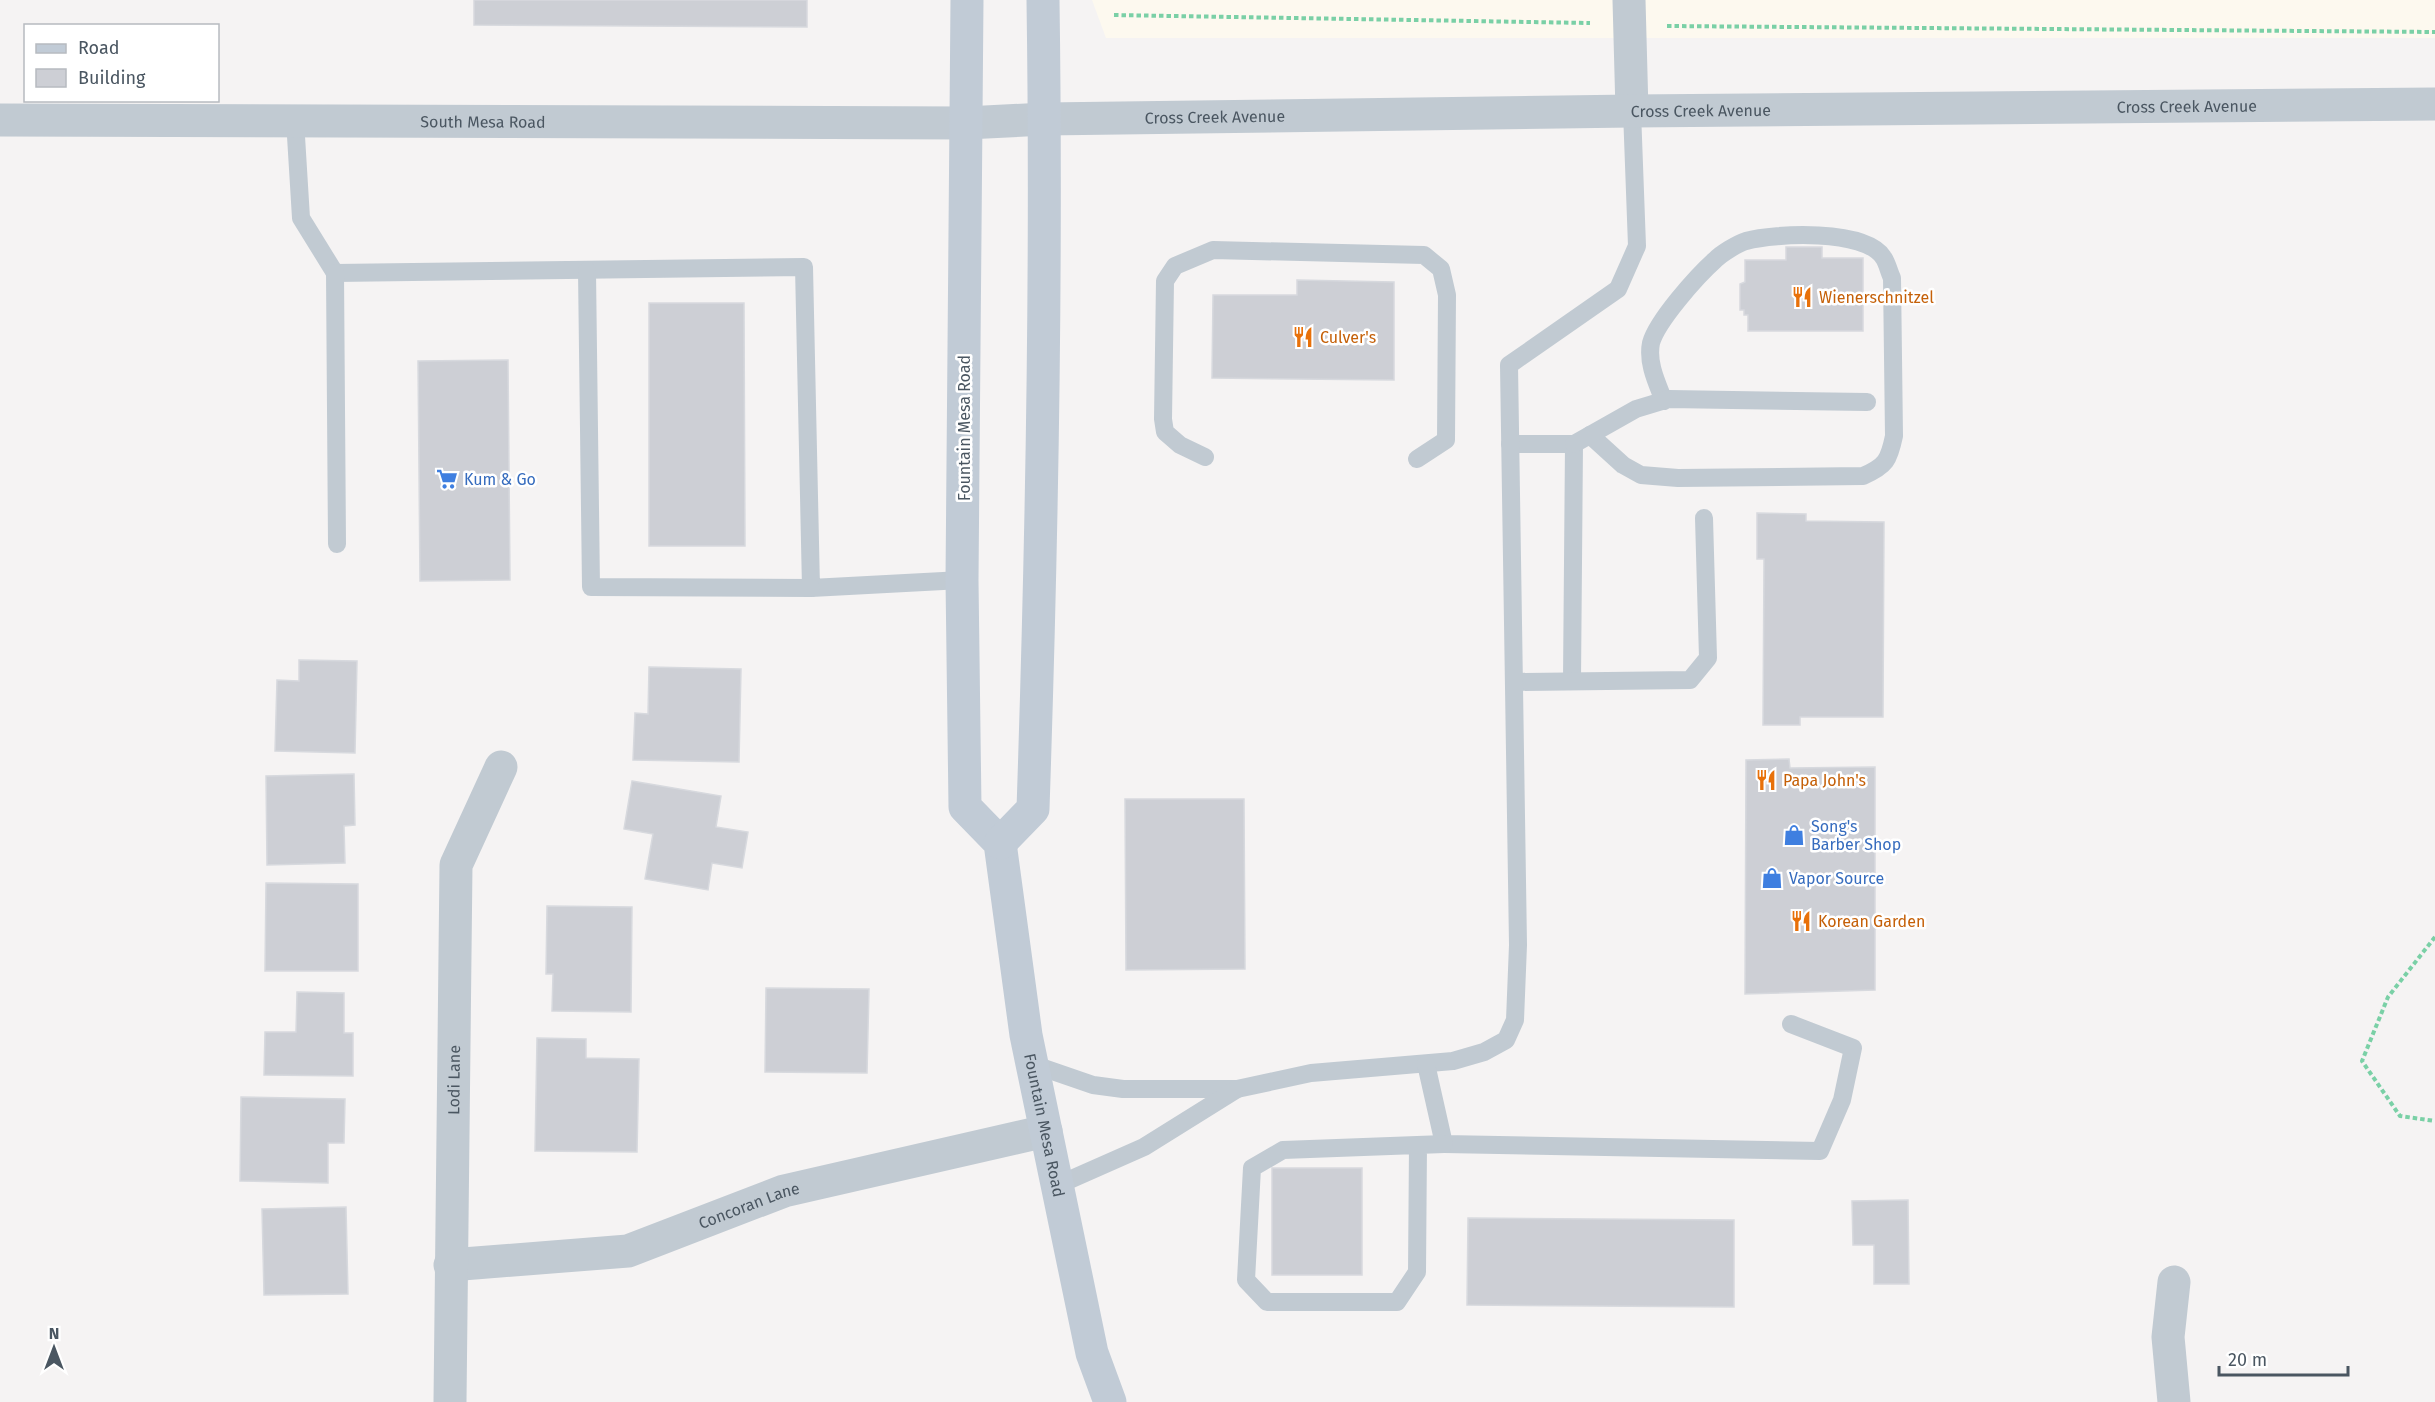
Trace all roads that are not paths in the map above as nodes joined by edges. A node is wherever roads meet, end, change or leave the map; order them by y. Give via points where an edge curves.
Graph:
1 (967, 0) edge
2 (1043, 0) edge
3 (1629, 12) edge
4 (2435, 104) edge
5 (1632, 111) junction
6 (1045, 119) junction
7 (0, 120) edge
8 (296, 120) junction
9 (966, 123) junction
10 (587, 271) junction
11 (335, 273) junction
12 (1664, 401) junction
13 (1867, 402) dead end
14 (1582, 440) junction
15 (1510, 444) junction
16 (1205, 457) dead end
17 (1417, 459) dead end
18 (1704, 518) dead end
19 (337, 544) dead end
20 (963, 580) junction
21 (811, 588) junction
22 (1572, 681) junction
23 (1514, 682) junction
24 (501, 767) dead end
25 (1000, 843) junction
26 (1791, 1024) dead end
27 (1032, 1064) junction
28 (1426, 1064) junction
29 (1237, 1089) junction
30 (1046, 1131) junction
31 (1418, 1144) junction
32 (1444, 1144) junction
33 (1058, 1185) junction
34 (450, 1265) junction
35 (2174, 1282) dead end
36 (450, 1402) edge
37 (1110, 1402) edge
38 (2174, 1402) edge

1 - 9 main road, Fountain Mesa Road
2 - 6 main road
3 - 5 street
4 - 5 street, Cross Creek Avenue
5 - 6 street, Cross Creek Avenue
5 - 15 lane via 1637,246 1618,289 1509,365
6 - 9 street, Cross Creek Avenue
6 - 25 main road via 1040,603 1033,809
7 - 8 street, South Mesa Road
8 - 9 street, South Mesa Road
8 - 11 lane via 301,218
9 - 20 main road, Fountain Mesa Road
10 - 11 lane
10 - 21 lane via 591,587
10 - 21 lane via 804,267
11 - 19 lane
12 - 13 lane
12 - 14 lane via 1636,409
12 - 14 lane via 1652,368 1651,344 1663,318 1716,258 1745,242 1792,236 1850,239 1883,256 1892,278 1894,436 1890,456 1879,469 1863,476 1641,475
14 - 15 lane
14 - 22 lane
15 - 23 lane
16 - 17 lane via 1180,445 1165,432 1165,281 1175,266 1213,250 1424,255 1440,269 1447,295 1446,440
18 - 22 lane via 1708,658 1690,680
20 - 21 lane
20 - 25 main road, Fountain Mesa Road via 965,807
22 - 23 lane
23 - 28 lane via 1518,945 1515,1020 1506,1040 1484,1052
24 - 34 street, Lodi Lane via 456,865
25 - 27 main road, Fountain Mesa Road
26 - 32 lane via 1853,1048 1842,1100 1820,1151
27 - 29 lane via 1093,1085 1123,1089
27 - 30 main road, Fountain Mesa Road
28 - 29 lane via 1311,1073
28 - 32 lane
29 - 33 lane via 1144,1147
30 - 33 main road, Fountain Mesa Road
30 - 34 street, Concoran Lane via 784,1191 628,1251
31 - 31 lane via 1283,1150 1252,1168 1246,1280 1267,1302 1397,1302 1418,1272
31 - 32 lane
33 - 37 main road, Fountain Mesa Road via 1092,1353
34 - 36 street, Lodi Lane
35 - 38 street via 2168,1337

